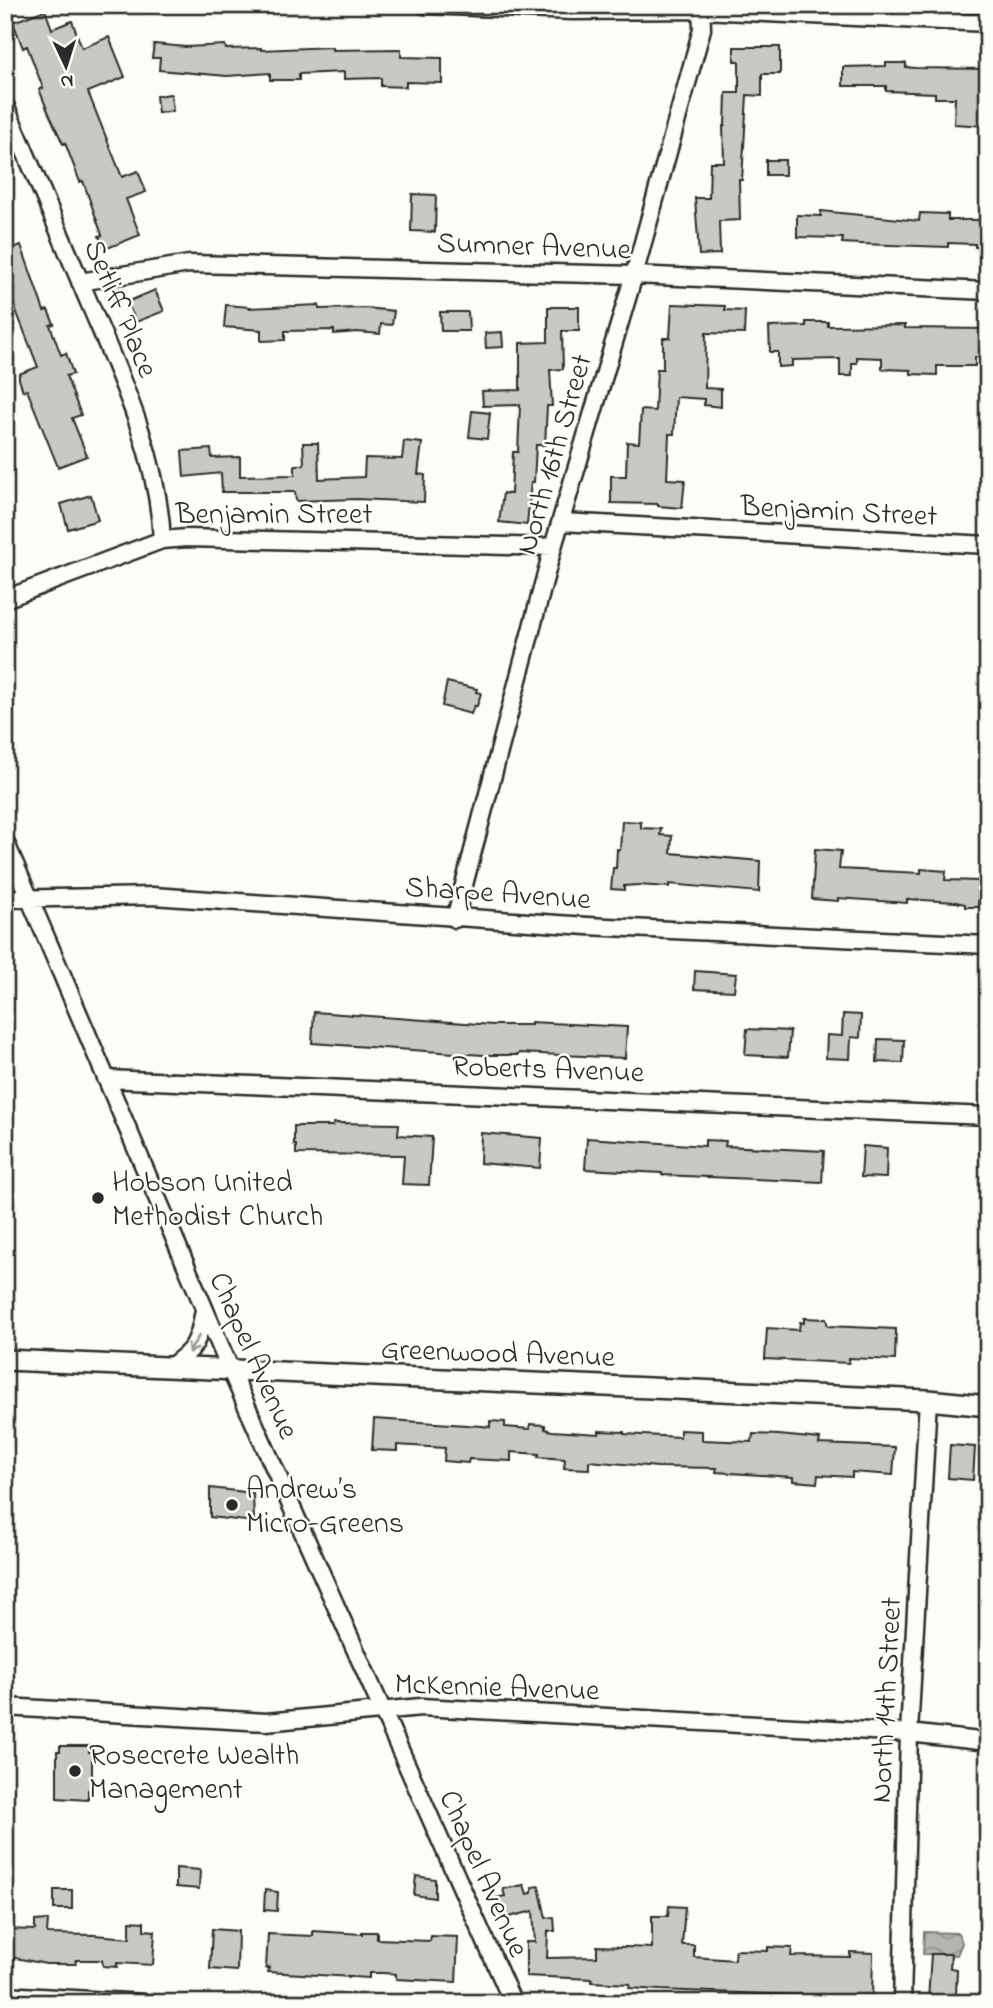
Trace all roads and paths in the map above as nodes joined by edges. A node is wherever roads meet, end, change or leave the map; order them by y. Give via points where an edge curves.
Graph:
1 (424, 5) edge
2 (701, 8) edge
3 (988, 23) edge
4 (5, 105) edge
5 (634, 275) junction
6 (80, 282) junction
7 (988, 291) edge
8 (562, 522) junction
9 (162, 540) junction
10 (988, 545) edge
11 (553, 547) junction
12 (5, 599) edge
13 (5, 841) edge
14 (5, 899) edge
15 (29, 899) junction
16 (455, 919) junction
17 (988, 945) edge
18 (106, 1079) junction
19 (988, 1116) edge
20 (204, 1310) junction
21 (5, 1360) edge
22 (168, 1368) junction
23 (231, 1371) junction
24 (929, 1400) junction
25 (988, 1406) edge
26 (5, 1707) edge
27 (382, 1710) junction
28 (909, 1733) junction
29 (988, 1742) edge
30 (5, 1995) edge
31 (144, 2003) edge
32 (513, 2003) edge
33 (902, 2003) edge

1 - 2 street via 572,11
2 - 3 street
2 - 5 street, North 16th Street via 702,29
4 - 6 street, Setliff Place
5 - 6 street, Sumner Avenue via 190,264
5 - 7 street, Sumner Avenue
5 - 8 street, North 16th Street
6 - 9 street, Setliff Place via 132,403 154,476
8 - 10 street, Benjamin Street
8 - 11 street, North 16th Street
9 - 11 street, Benjamin Street
9 - 12 street, Benjamin Street
11 - 16 street, North 16th Street
13 - 15 street, Chapel Avenue
14 - 15 street, Sharpe Avenue
15 - 16 street, Sharpe Avenue via 153,896
15 - 18 street, Chapel Avenue
16 - 17 street, Sharpe Avenue
18 - 19 street, Roberts Avenue
18 - 20 street, Chapel Avenue
20 -> 22 street via 194,1346
20 - 23 street, Chapel Avenue
21 - 22 street, Greenwood Avenue
22 - 23 street, Greenwood Avenue
23 - 24 street, Greenwood Avenue
23 - 27 street, Chapel Avenue
24 - 25 street, Greenwood Avenue
24 - 28 street, North 14th Street
26 - 27 street, McKennie Avenue via 266,1722
27 - 28 street, McKennie Avenue via 421,1707
27 - 32 street, Chapel Avenue
28 - 29 street, McKennie Avenue
28 - 33 street, North 14th Street
30 - 31 street

